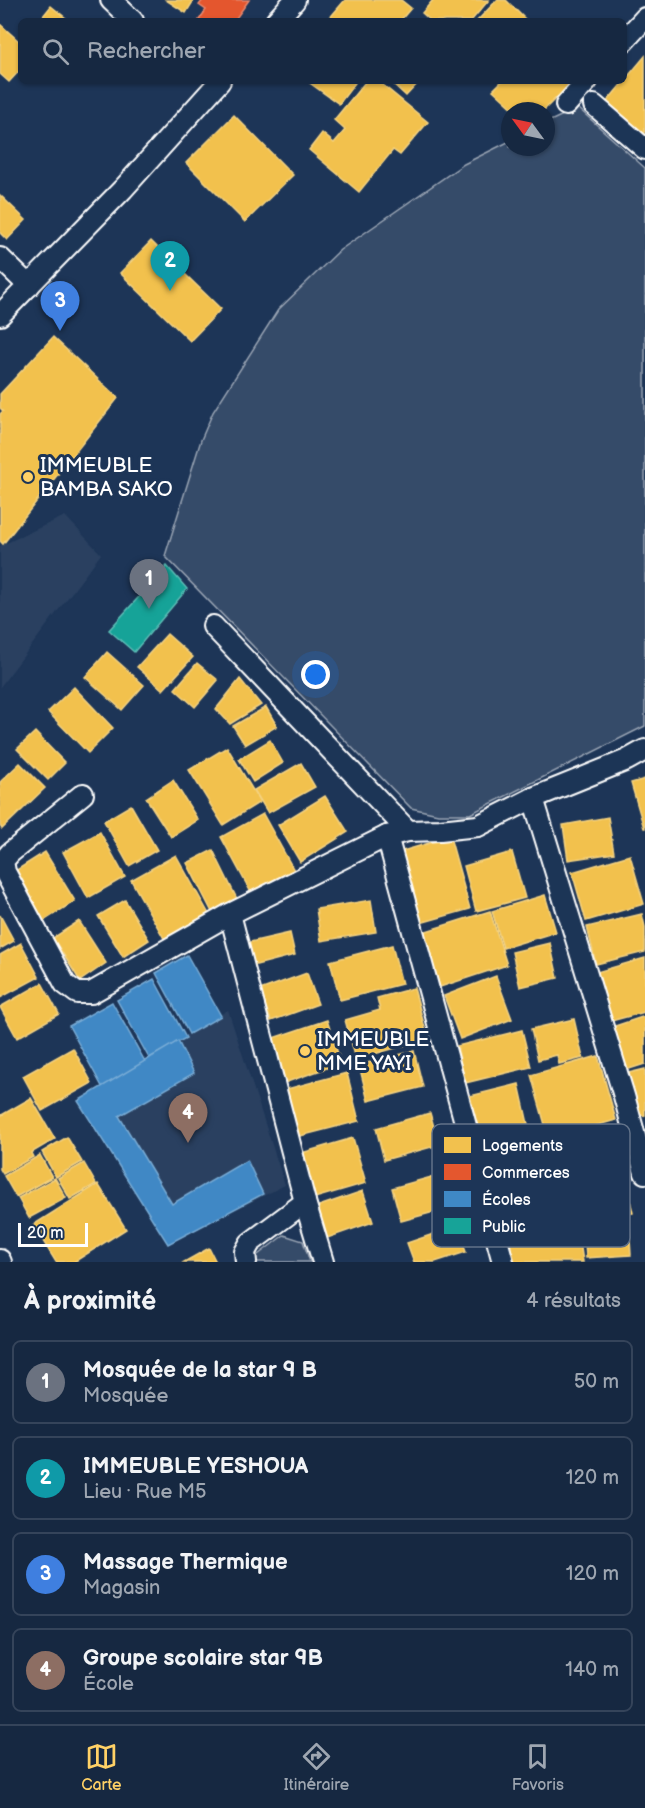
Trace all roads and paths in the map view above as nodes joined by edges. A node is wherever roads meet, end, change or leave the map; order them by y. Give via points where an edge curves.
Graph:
1 (111, 0) edge
2 (295, 0) edge
3 (130, 18) edge
4 (279, 18) edge
5 (645, 18) edge
6 (627, 38) edge
7 (584, 84) edge
8 (208, 85) edge
9 (566, 105) dead end
10 (594, 105) dead end
11 (645, 149) edge
12 (0, 258) edge
13 (29, 286) junction
14 (0, 315) edge
15 (213, 626) dead end
16 (645, 750) edge
17 (83, 794) dead end
18 (533, 798) junction
19 (408, 831) junction
20 (387, 836) junction
21 (230, 914) junction
22 (466, 1124) edge
23 (645, 1173) edge
24 (305, 1202) junction
25 (500, 1247) edge
26 (246, 1262) edge
27 (323, 1262) edge
28 (504, 1262) edge

1 - 3 street
2 - 4 street
5 - 6 street
7 - 9 street
8 - 13 street via 123,189
10 - 11 street
12 - 13 street
13 - 14 street
15 - 19 street
16 - 18 street
17 - 21 street via 3,861 5,872 65,984 77,993 91,993
18 - 19 street via 478,825
18 - 23 street
19 - 20 street
20 - 21 street
20 - 22 street
21 - 24 street
24 - 26 street via 250,1243 245,1252
24 - 27 street
25 - 28 street

